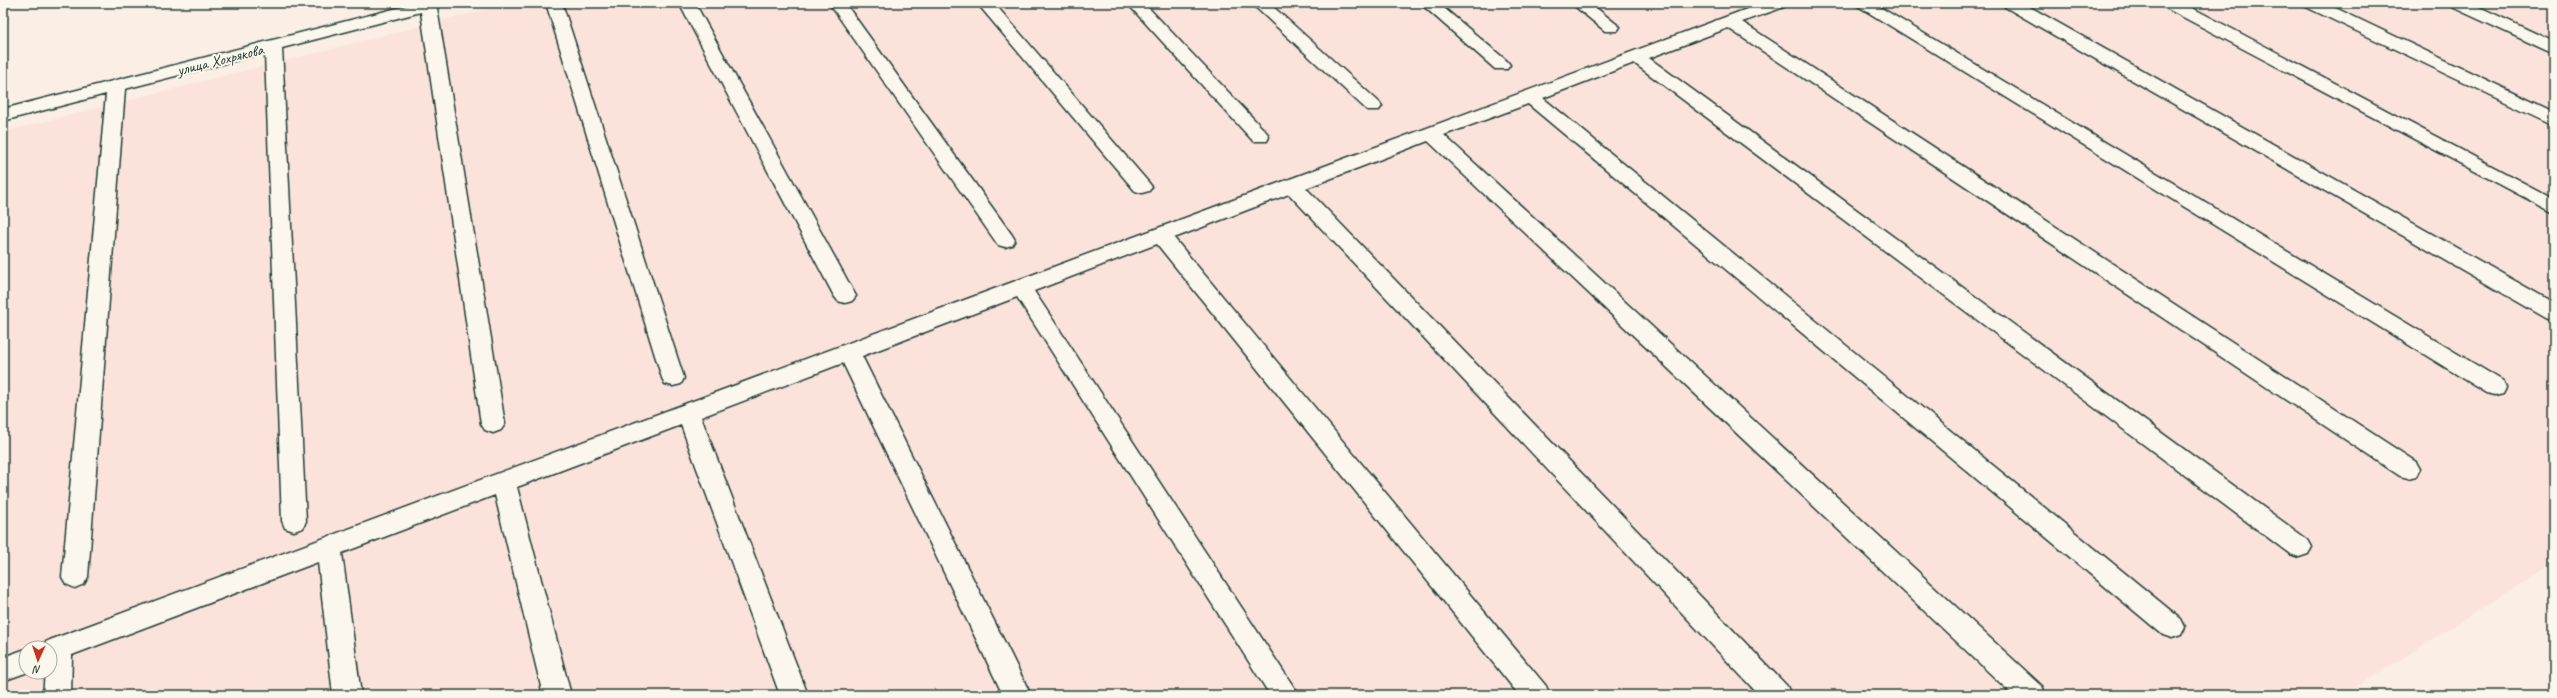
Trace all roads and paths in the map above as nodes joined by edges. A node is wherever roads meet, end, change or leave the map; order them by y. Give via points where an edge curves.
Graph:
1 (554, 3) edge
2 (688, 3) edge
3 (837, 3) edge
4 (986, 3) edge
5 (1136, 3) edge
6 (1259, 3) edge
7 (1428, 3) edge
8 (1579, 3) edge
9 (1778, 3) edge
10 (1861, 3) edge
11 (2011, 3) edge
12 (2170, 3) edge
13 (2312, 3) edge
14 (2458, 3) edge
15 (432, 4) edge
16 (1729, 21) junction
17 (1611, 27) dead end
18 (274, 45) junction
19 (2554, 49) edge
20 (1636, 56) junction
21 (1501, 65) dead end
22 (116, 86) junction
23 (1530, 96) junction
24 (1373, 106) dead end
25 (3, 115) edge
26 (2554, 119) edge
27 (1430, 133) junction
28 (1260, 137) dead end
29 (1292, 185) junction
30 (1142, 187) dead end
31 (2554, 207) edge
32 (1161, 235) junction
33 (1005, 240) dead end
34 (1022, 287) junction
35 (845, 296) dead end
36 (2554, 313) edge
37 (849, 352) junction
38 (673, 378) dead end
39 (2495, 387) dead end
40 (688, 412) junction
41 (493, 424) dead end
42 (2408, 469) dead end
43 (504, 482) junction
44 (294, 520) dead end
45 (329, 547) junction
46 (2299, 547) dead end
47 (75, 576) dead end
48 (2172, 627) dead end
49 (58, 649) edge
50 (18, 664) edge
51 (3, 669) edge
52 (56, 680) edge
53 (57, 695) edge
54 (347, 695) edge
55 (557, 695) edge
56 (794, 695) edge
57 (1017, 695) edge
58 (1285, 695) edge
59 (1536, 695) edge
60 (1777, 695) edge
61 (2032, 695) edge

1 - 38 street
2 - 35 street
3 - 33 street
4 - 30 street
5 - 28 street
6 - 24 street
7 - 21 street
8 - 17 street
9 - 16 street
10 - 39 street
11 - 36 street
12 - 31 street
13 - 26 street
14 - 19 street
15 - 18 street, улица Хохрякова
15 - 41 street
16 - 20 street
16 - 42 street
18 - 22 street, улица Хохрякова
18 - 44 street
20 - 23 street
20 - 46 street
22 - 25 street, улица Хохрякова
22 - 47 street
23 - 27 street
23 - 48 street
27 - 29 street
27 - 61 street
29 - 32 street
29 - 60 street
32 - 34 street
32 - 59 street
34 - 37 street
34 - 58 street
37 - 40 street
37 - 57 street
40 - 43 street
40 - 56 street
43 - 45 street
43 - 55 street
45 - 49 street
45 - 54 street
50 - 51 street
52 - 53 street

